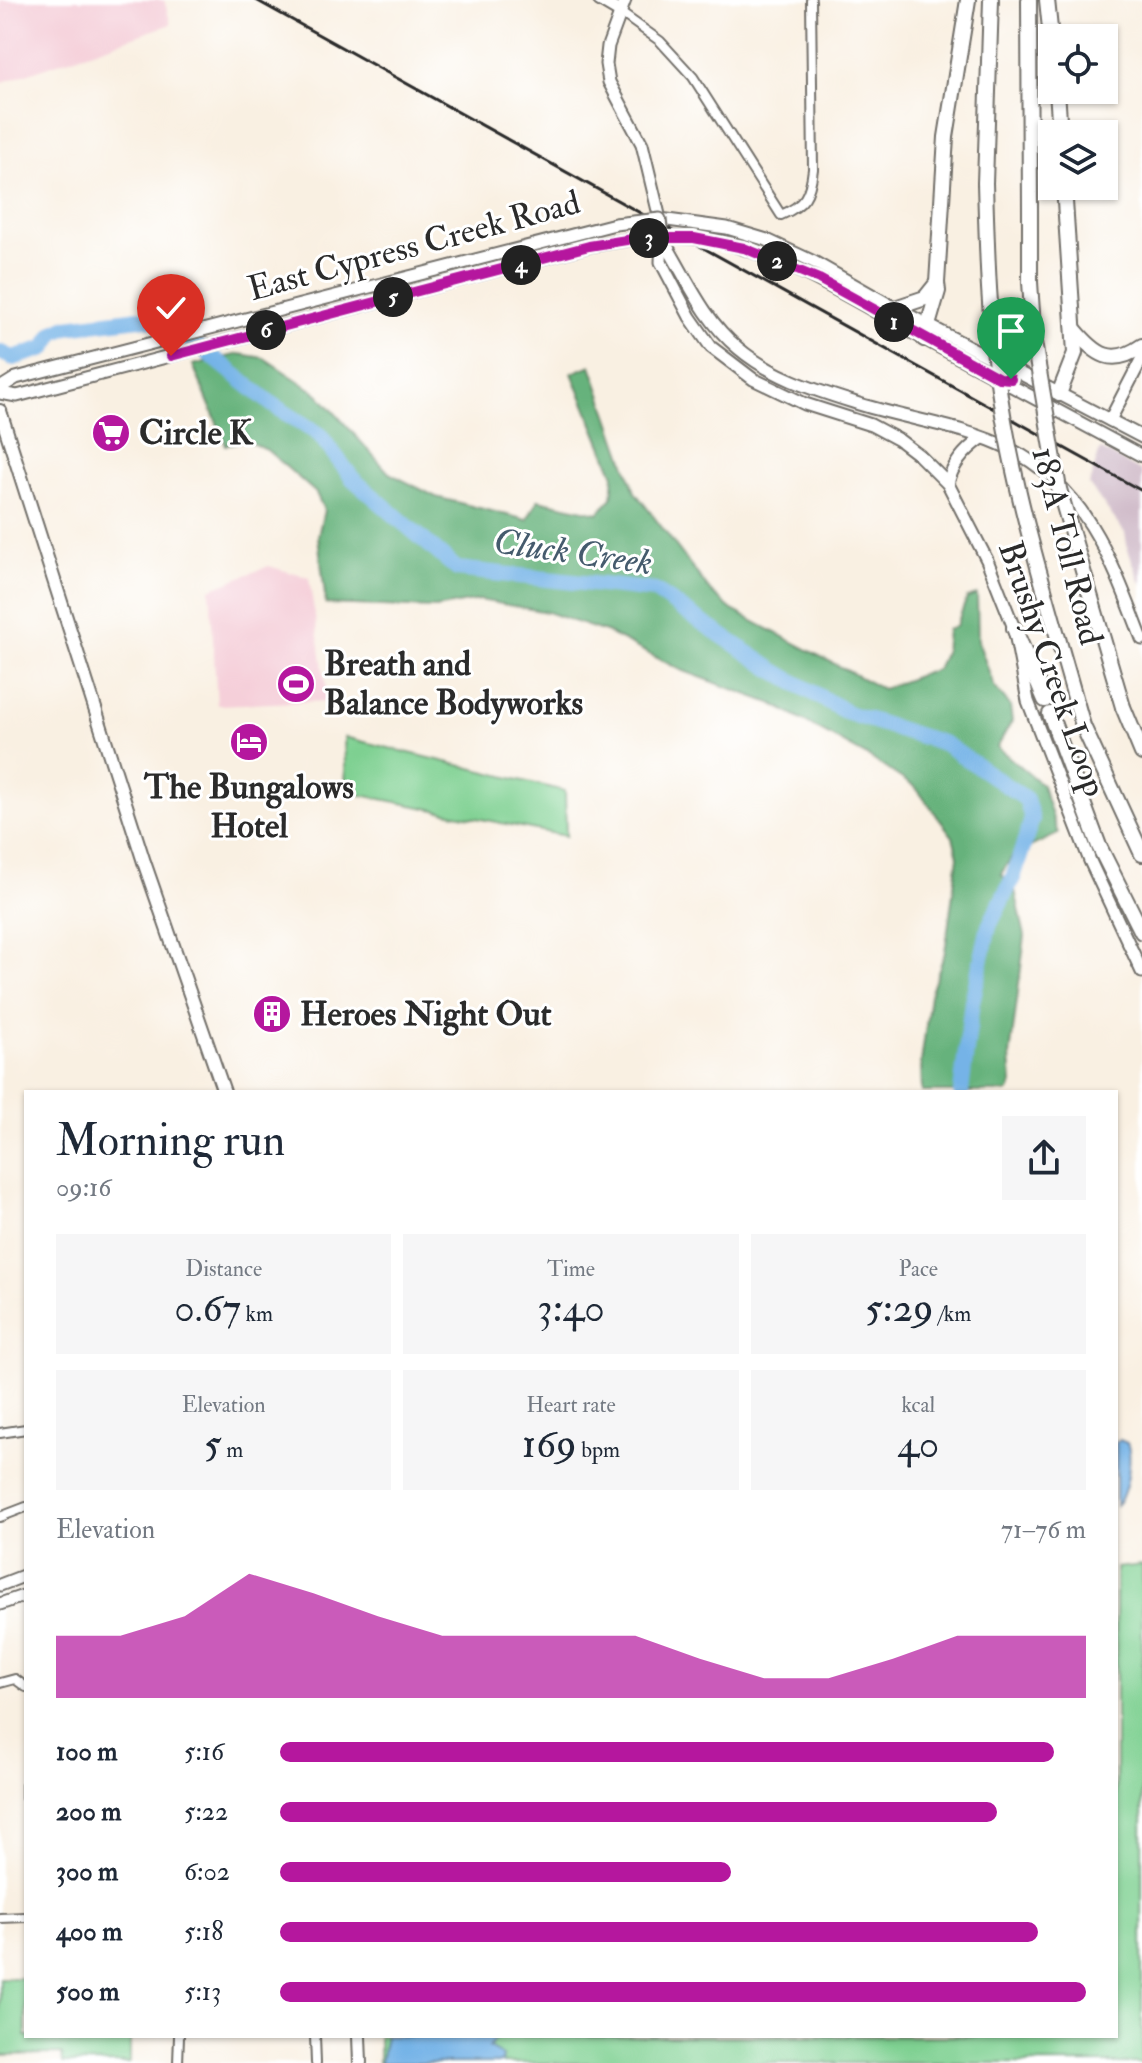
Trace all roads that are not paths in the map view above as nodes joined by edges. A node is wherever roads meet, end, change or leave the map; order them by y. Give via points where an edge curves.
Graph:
1 (599, 0) edge
2 (625, 0) edge
3 (811, 0) edge
4 (968, 0) edge
5 (991, 0) edge
6 (1029, 0) edge
7 (1047, 0) edge
8 (621, 13) junction
9 (1050, 24) edge
10 (1065, 200) edge
11 (658, 213) junction
12 (662, 244) junction
13 (937, 283) junction
14 (328, 296) junction
15 (895, 308) junction
16 (328, 314) junction
17 (1075, 330) junction
18 (927, 332) junction
19 (1142, 346) edge
20 (1142, 358) edge
21 (999, 378) junction
22 (0, 390) edge
23 (1057, 397) junction
24 (0, 411) edge
25 (1110, 420) junction
26 (1142, 437) edge
27 (982, 438) junction
28 (1123, 445) junction
29 (1142, 456) edge
30 (948, 484) junction
31 (1014, 628) junction
32 (1142, 639) edge
33 (1142, 753) edge
34 (1142, 854) edge
35 (1142, 932) edge
36 (1142, 972) edge
37 (223, 1090) edge
38 (24, 1429) edge
39 (0, 1433) edge
40 (24, 1508) edge
41 (0, 1517) edge
42 (24, 1576) edge
43 (0, 1585) edge
44 (24, 1596) edge
45 (0, 1604) edge
46 (0, 1683) edge
47 (24, 1686) edge
48 (24, 1917) edge
49 (0, 1918) edge
50 (179, 2038) edge
51 (315, 2038) edge
52 (359, 2038) edge
53 (178, 2063) edge
54 (316, 2063) edge
55 (360, 2063) edge

1 - 8 main road
2 - 8 main road
3 - 8 street via 811,187 806,200 781,215 693,77 660,41
4 - 13 highway via 946,137
5 - 34 highway, 183A Toll Road, bridge via 985,183 1000,395 1028,527 1083,726
6 - 33 highway, 183A Toll Road, bridge via 1034,342 1059,489 1123,707
7 - 9 highway
8 - 11 main road via 608,46 609,82 642,144
10 - 17 highway
11 - 12 main road, bridge
11 - 14 main road, East Cypress Creek Road, bridge
11 - 15 main road, East Cypress Creek Road via 767,240
12 - 16 main road, East Cypress Creek Road via 639,238 589,246
12 - 18 main road, East Cypress Creek Road, bridge via 694,238 769,257
12 - 27 main road via 703,310 734,345 766,369 801,386
12 - 30 main road, Brushy Creek Loop via 661,262 711,347 753,379 899,440
13 - 15 highway via 925,298
13 - 18 highway
14 - 16 main road
14 - 22 main road, East Cypress Creek Road via 16,378
15 - 18 main road, East Cypress Creek Road
16 - 22 main road, East Cypress Creek Road via 17,396
17 - 19 highway via 1092,349 1113,358
17 - 23 highway via 1073,361
18 - 21 main road
18 - 23 main road
20 - 25 main road
21 - 23 main road
21 - 28 main road
23 - 25 main road
24 - 37 main road via 144,862
25 - 26 main road
25 - 28 main road
27 - 30 main road via 961,456
27 - 32 main road via 1033,463 1075,499 1120,582
28 - 29 main road
30 - 31 main road, Brushy Creek Loop
31 - 35 highway via 1099,846
31 - 36 main road, Brushy Creek Loop via 1028,701 1090,861
38 - 39 street
40 - 41 street
42 - 43 main road
44 - 45 main road
46 - 47 street via 15,1679
48 - 49 street
50 - 53 street
51 - 54 street
52 - 55 main road

